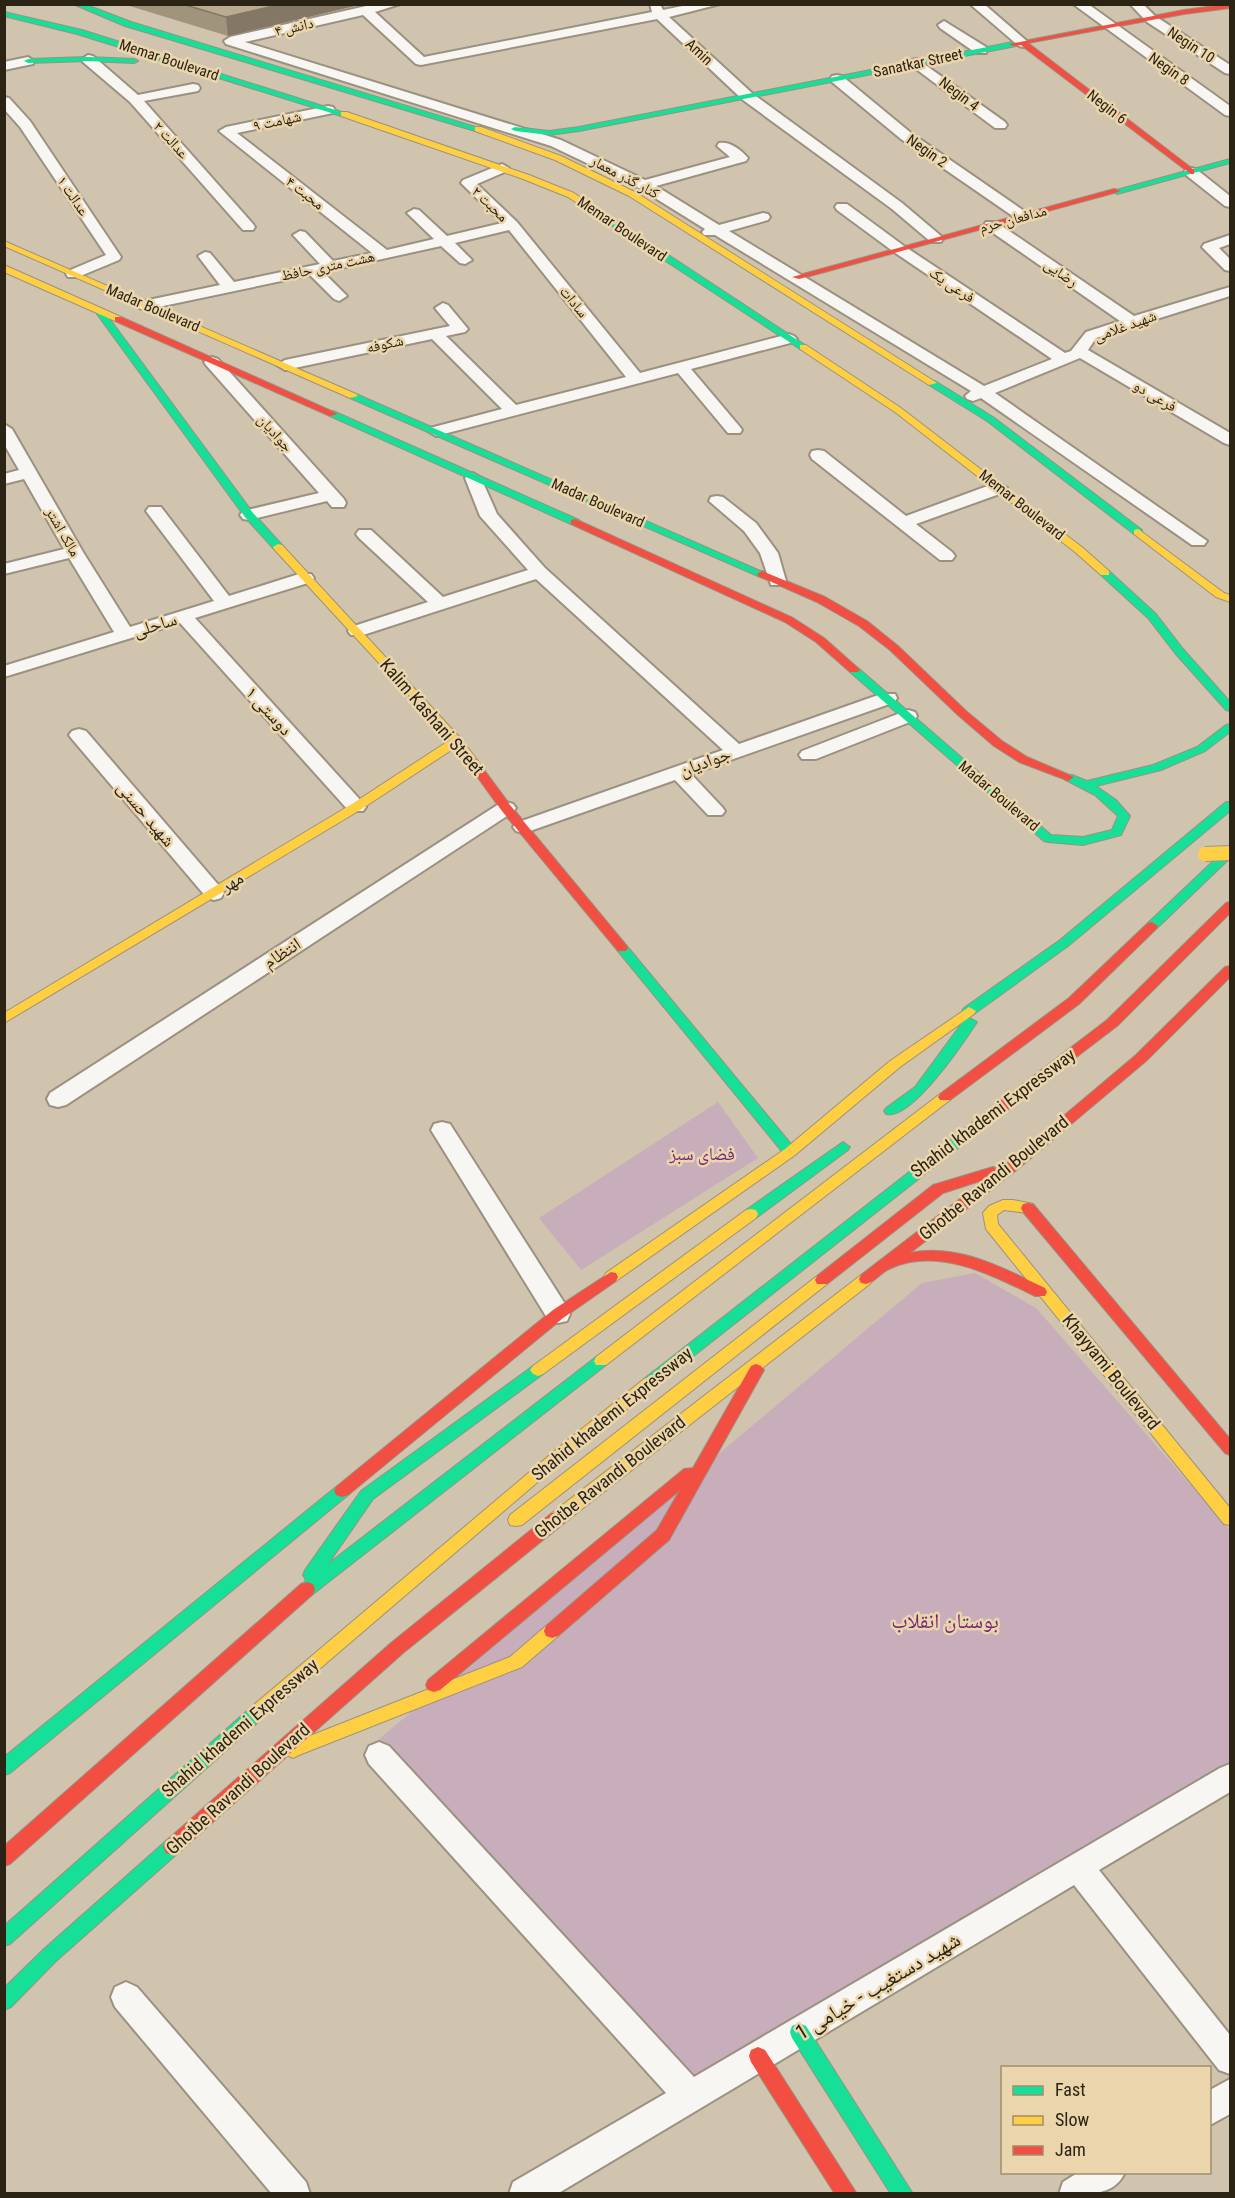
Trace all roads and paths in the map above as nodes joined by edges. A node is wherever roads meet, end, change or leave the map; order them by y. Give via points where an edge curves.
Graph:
1 (10, 4) edge
2 (76, 4) edge
3 (394, 4) edge
4 (714, 4) edge
5 (976, 4) edge
6 (1080, 4) edge
7 (1136, 4) edge
8 (1229, 8) edge
9 (657, 10) edge
10 (366, 11) junction
11 (4, 14) edge
12 (1151, 19) junction
13 (45, 22) junction
14 (944, 25) dead end
15 (1108, 27) junction
16 (78, 31) junction
17 (230, 41) junction
18 (1023, 43) junction
19 (205, 47) junction
20 (981, 50) junction
21 (88, 59) junction
22 (28, 61) junction
23 (917, 63) junction
24 (4, 66) edge
25 (190, 67) junction
26 (1230, 70) edge
27 (837, 79) junction
28 (192, 88) dead end
29 (748, 97) junction
30 (135, 99) junction
31 (4, 101) edge
32 (328, 110) junction
33 (1230, 112) edge
34 (607, 124) junction
35 (1000, 125) dead end
36 (515, 129) junction
37 (226, 131) joint
38 (724, 146) dead end
39 (582, 154) junction
40 (1230, 161) edge
41 (502, 168) junction
42 (1191, 172) junction
43 (644, 185) junction
44 (1230, 202) edge
45 (842, 207) dead end
46 (414, 213) dead end
47 (1022, 216) junction
48 (763, 217) dead end
49 (512, 225) junction
50 (990, 225) junction
51 (248, 227) dead end
52 (717, 229) junction
53 (300, 235) dead end
54 (699, 236) junction
55 (936, 239) junction
56 (1230, 239) edge
57 (445, 241) junction
58 (4, 243) edge
59 (899, 249) junction
60 (384, 255) junction
61 (205, 256) dead end
62 (465, 260) dead end
63 (330, 266) junction
64 (1230, 267) edge
65 (4, 268) edge
66 (313, 270) junction
67 (74, 274) junction
68 (796, 277) junction
69 (230, 287) junction
70 (1230, 291) edge
71 (339, 296) dead end
72 (144, 305) junction
73 (443, 308) dead end
74 (98, 310) junction
75 (1132, 322) junction
76 (435, 334) junction
77 (789, 339) junction
78 (249, 348) junction
79 (1079, 351) junction
80 (1064, 360) junction
81 (217, 364) junction
82 (285, 365) junction
83 (681, 367) junction
84 (636, 379) junction
85 (258, 383) junction
86 (984, 392) junction
87 (961, 401) junction
88 (513, 411) junction
89 (4, 429) edge
90 (734, 430) dead end
91 (436, 431) junction
92 (1230, 440) edge
93 (818, 455) dead end
94 (30, 473) junction
95 (473, 478) junction
96 (4, 479) edge
97 (1016, 479) dead end
98 (993, 483) junction
99 (1058, 488) dead end
100 (1077, 488) junction
101 (1032, 495) dead end
102 (717, 501) dead end
103 (1019, 504) junction
104 (155, 511) dead end
105 (249, 516) junction
106 (904, 523) junction
107 (365, 534) dead end
108 (1198, 541) dead end
109 (74, 552) junction
110 (946, 556) dead end
111 (4, 569) edge
112 (539, 572) junction
113 (305, 578) junction
114 (777, 581) junction
115 (1227, 599) edge
116 (225, 603) junction
117 (439, 603) junction
118 (183, 616) junction
119 (1152, 616) junction
120 (357, 631) junction
121 (125, 634) junction
122 (1196, 648) dead end
123 (4, 672) edge
124 (888, 698) junction
125 (1230, 708) edge
126 (908, 716) junction
127 (1230, 728) edge
128 (970, 733) junction
129 (79, 735) dead end
130 (457, 741) junction
131 (938, 744) junction
132 (735, 751) junction
133 (809, 755) dead end
134 (678, 772) junction
135 (1088, 784) junction
136 (1230, 805) edge
137 (356, 807) junction
138 (506, 808) junction
139 (715, 811) dead end
140 (523, 827) junction
141 (1230, 853) edge
142 (1191, 864) dead end
143 (213, 893) junction
144 (1230, 906) edge
145 (1093, 936) dead end
146 (1064, 943) junction
147 (1230, 970) edge
148 (987, 999) junction
149 (4, 1019) edge
150 (58, 1099) dead end
151 (882, 1118) dead end
152 (442, 1130) dead end
153 (854, 1139) dead end
154 (790, 1152) junction
155 (1014, 1165) junction
156 (884, 1265) junction
157 (1048, 1296) junction
158 (558, 1314) junction
159 (762, 1358) junction
160 (1230, 1449) edge
161 (705, 1461) junction
162 (1230, 1519) edge
163 (507, 1527) dead end
164 (460, 1559) dead end
165 (294, 1599) junction
166 (383, 1604) junction
167 (412, 1703) junction
168 (379, 1755) dead end
169 (272, 1758) junction
170 (4, 1768) edge
171 (1230, 1778) edge
172 (4, 1858) edge
173 (1078, 1868) junction
174 (4, 1938) edge
175 (126, 1997) dead end
176 (4, 2001) edge
177 (799, 2032) junction
178 (758, 2056) junction
179 (1230, 2059) edge
180 (1230, 2095) edge
181 (690, 2096) junction
182 (1211, 2108) edge
183 (1106, 2174) edge
184 (294, 2193) edge
185 (525, 2193) edge
186 (847, 2193) edge
187 (903, 2193) edge
188 (1076, 2193) edge

1 - 16 main road via 69,23
2 - 19 main road, Memar Boulevard via 96,14
3 - 10 street, دانش ۴
4 - 9 street
5 - 18 street
6 - 15 street, Negin 8
7 - 12 street, Negin 10
8 - 12 main road, Sanatkar Street
9 - 10 street via 421,61
9 - 29 street, Amin
10 - 17 street, دانش ۴
11 - 13 main road, Memar Boulevard
12 - 15 main road, Sanatkar Street
12 - 26 street, Negin 10
13 - 16 main road, Memar Boulevard
13 - 22 main road via 51,30 51,44
14 - 20 street
15 - 18 main road, Sanatkar Street
15 - 33 street, Negin 8
16 - 25 main road, Memar Boulevard
17 - 19 main road
17 - 36 street, کنار گذر معمار
18 - 20 main road, Sanatkar Street
18 - 42 main road, Negin 6
19 - 54 main road, Memar Boulevard via 524,144 632,194
20 - 23 main road, Sanatkar Street
21 - 22 main road
21 - 25 main road
21 - 30 street, عدالت ۲
22 - 24 street
23 - 27 main road, Sanatkar Street
23 - 35 street, Negin 4
25 - 32 main road, Memar Boulevard
27 - 29 main road, Sanatkar Street
27 - 47 street, Negin 2 via 906,136
28 - 30 street
29 - 34 main road, Sanatkar Street
29 - 55 street, Amin
30 - 51 street, عدالت ۲
31 - 67 street, عدالت ۱ via 25,124 114,257
32 - 37 street, شهامت ۹
32 - 41 main road, Memar Boulevard
34 - 36 main road, Sanatkar Street via 549,133
34 - 39 main road via 580,142 577,148
36 - 39 street, کنار گذر معمار
37 - 60 street, محبت ۴
38 - 43 street via 741,158
39 - 43 street, کنار گذر معمار
40 - 42 main road, مدافعان حرم
41 - 49 street, محبت ۲ via 468,183
41 - 77 main road, Memar Boulevard via 571,195
42 - 44 street
42 - 47 main road, مدافعان حرم
43 - 52 street, کنار گذر معمار
45 - 59 street, فرعی یک
46 - 57 street
47 - 50 main road, مدافعان حرم
48 - 52 street
49 - 57 street, هشت متری حافظ
49 - 84 street, سادات
50 - 55 main road, مدافعان حرم
50 - 75 street, رضایی
52 - 54 street
52 - 68 street, کنار گذر معمار
53 - 63 street
54 - 87 main road, Memar Boulevard
55 - 59 main road, مدافعان حرم
56 - 64 street via 1209,247
57 - 60 street, هشت متری حافظ
57 - 62 street
58 - 67 main road, Madar Boulevard
59 - 68 main road, مدافعان حرم
59 - 80 street, فرعی یک
60 - 63 street, هشت متری حافظ
61 - 69 street
63 - 66 street, هشت متری حافظ
65 - 74 main road, Madar Boulevard
66 - 69 street, هشت متری حافظ
66 - 71 street
67 - 72 main road, Madar Boulevard
68 - 86 street, کنار گذر معمار
69 - 72 street, هشت متری حافظ
70 - 75 street, شهید غلامی
72 - 78 main road, Madar Boulevard
73 - 76 street, شکوفه via 460,329
74 - 81 main road, Madar Boulevard
74 - 105 main road, Kalim Kashani Street
75 - 79 street, شهید غلامی via 1090,335
76 - 82 street, شکوفه
76 - 88 street
77 - 83 street
77 - 98 main road, Memar Boulevard via 898,410
78 - 81 main road via 252,360 244,364
78 - 82 main road, Madar Boulevard
79 - 80 street, شهید غلامی
79 - 92 street, فرعی دو
80 - 86 street, شهید غلامی
81 - 85 main road, Madar Boulevard
81 - 105 street, جوادیان via 334,499
82 - 85 main road via 258,373
82 - 91 main road, Madar Boulevard
83 - 84 street
83 - 90 street
84 - 88 street
85 - 95 main road, Madar Boulevard
86 - 87 street, شهید غلامی
86 - 108 street, کنار گذر معمار
87 - 100 main road, Memar Boulevard via 990,419 1042,467
88 - 91 street
89 - 94 street, مالک اشتر
91 - 114 main road, Madar Boulevard
93 - 106 street
94 - 96 street
94 - 109 street, مالک اشتر
95 - 112 street via 489,516
95 - 124 main road, Madar Boulevard via 719,585 789,620 820,640
97 - 98 main road
98 - 103 main road, Memar Boulevard
98 - 106 street
99 - 100 main road
100 - 115 main road, Memar Boulevard
101 - 103 main road
102 - 114 street via 750,527 770,553
103 - 119 main road, Memar Boulevard via 1079,550
104 - 116 street
105 - 113 main road, Kalim Kashani Street
106 - 110 street
107 - 117 street
109 - 111 street
109 - 121 street, مالک اشتر
112 - 117 street
112 - 132 street
113 - 116 street, ساحلی
113 - 120 main road, Kalim Kashani Street
114 - 128 main road, Madar Boulevard via 852,615 916,667
116 - 118 street, ساحلی
117 - 120 street
118 - 121 street, ساحلی
118 - 137 street, دوستی ۱
119 - 122 main road, Memar Boulevard
119 - 125 main road, Memar Boulevard
120 - 130 main road, Kalim Kashani Street
121 - 123 street, ساحلی
124 - 126 main road, Madar Boulevard
124 - 132 street, جوادیان
126 - 131 main road, Madar Boulevard
126 - 133 street
127 - 135 main road via 1201,749 1157,768
128 - 131 main road
128 - 135 main road, Madar Boulevard via 1044,770
129 - 143 street, شهید حسنی
130 - 137 main road, مهر
130 - 138 main road, Kalim Kashani Street
131 - 135 main road, Madar Boulevard via 1048,838 1100,840 1117,832 1124,816 1115,801
132 - 134 street, جوادیان
134 - 139 street
134 - 140 street, جوادیان
136 - 146 main road
137 - 143 main road, مهر
138 - 140 main road, Kalim Kashani Street
138 - 150 street, انتظام
140 - 154 main road, Kalim Kashani Street
141 - 142 main road, bridge via 1205,854
141 - 165 main road via 1074,1001 873,1151
143 - 149 main road, مهر
144 - 166 main road, Shahid khademi Expressway via 1112,1023 910,1176 591,1430
145 - 146 main road
146 - 148 main road
147 - 155 main road, Ghotbe Ravandi Boulevard via 1141,1058
148 - 151 main road via 920,1090
148 - 154 main road via 895,1064
152 - 158 street
153 - 165 main road via 367,1495
154 - 158 main road
155 - 156 main road, Ghotbe Ravandi Boulevard
155 - 163 main road via 938,1189
156 - 157 main road via 926,1256 958,1259
156 - 159 main road, Ghotbe Ravandi Boulevard
157 - 160 main road, Khayyami Boulevard via 991,1225 990,1213 996,1206 1007,1203 1031,1209
157 - 162 main road, Khayyami Boulevard
158 - 170 main road
159 - 161 main road
159 - 169 main road, Ghotbe Ravandi Boulevard via 397,1648
161 - 167 main road
161 - 167 main road via 663,1535 516,1662
164 - 166 main road
165 - 172 main road
166 - 174 main road, Shahid khademi Expressway
167 - 169 main road
168 - 181 street
169 - 176 main road, Ghotbe Ravandi Boulevard via 50,1955
171 - 173 street, شهید دستغیب - خیامی 1
173 - 177 street, شهید دستغیب - خیامی 1
173 - 179 street
175 - 184 street
177 - 178 street, شهید دستغیب - خیامی 1
177 - 187 main road
178 - 181 street, شهید دستغیب - خیامی 1
178 - 186 main road
180 - 182 street
181 - 185 street, شهید دستغیب - خیامی 1
183 - 188 street

